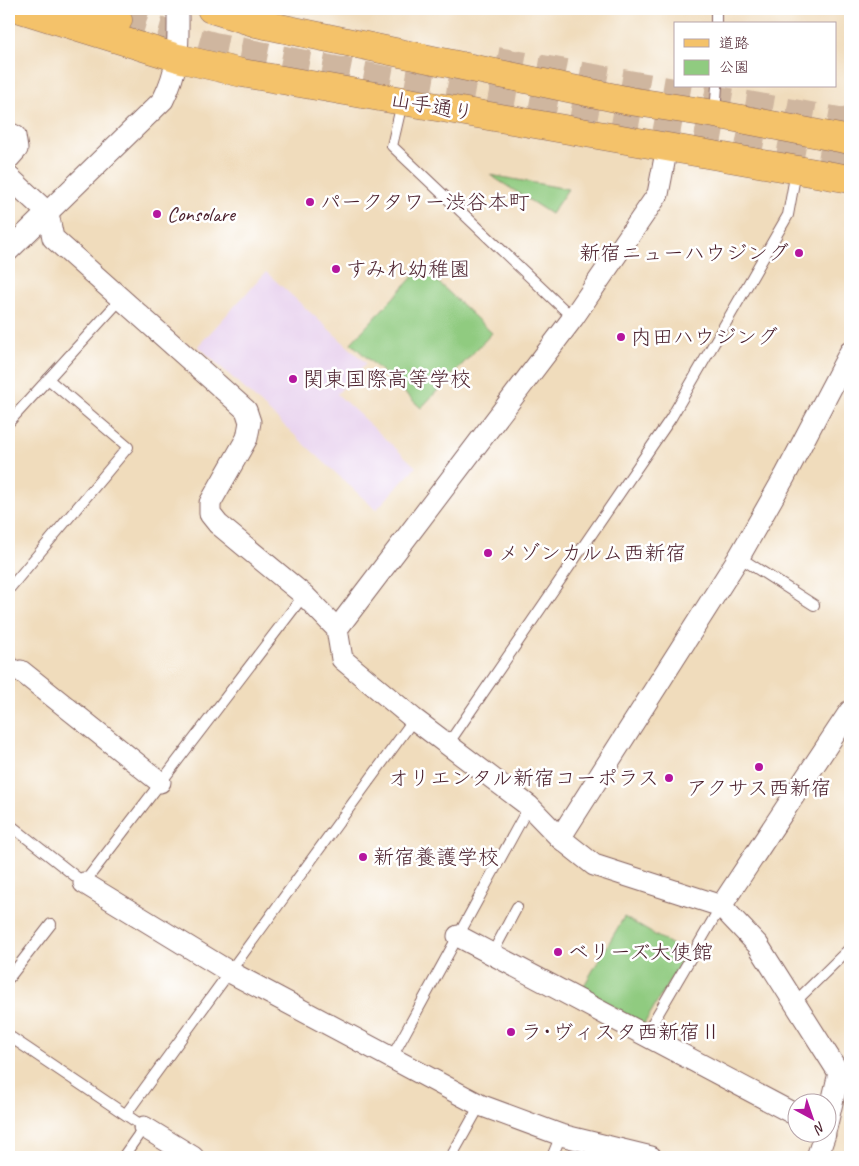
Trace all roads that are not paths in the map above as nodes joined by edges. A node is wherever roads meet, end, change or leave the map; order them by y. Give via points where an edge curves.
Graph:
1 (20, 9) edge
2 (83, 9) edge
3 (178, 9) edge
4 (211, 9) edge
5 (716, 9) edge
6 (118, 20) tunnel mouth
7 (716, 22) edge
8 (178, 58) junction
9 (717, 88) edge
10 (403, 101) junction
11 (715, 114) junction
12 (9, 134) edge
13 (850, 140) edge
14 (667, 147) junction
15 (9, 158) edge
16 (796, 170) junction
17 (9, 177) edge
18 (850, 179) edge
19 (48, 213) junction
20 (9, 250) edge
21 (121, 299) junction
22 (573, 318) junction
23 (850, 352) edge
24 (48, 379) junction
25 (9, 422) edge
26 (739, 557) junction
27 (9, 589) edge
28 (304, 594) junction
29 (814, 605) dead end
30 (337, 629) junction
31 (15, 665) edge
32 (850, 711) edge
33 (414, 719) junction
34 (448, 744) junction
35 (160, 782) junction
36 (529, 806) junction
37 (9, 824) edge
38 (560, 838) junction
39 (84, 883) junction
40 (721, 906) junction
41 (517, 907) dead end
42 (51, 924) dead end
43 (458, 936) junction
44 (850, 948) edge
45 (492, 954) junction
46 (228, 971) junction
47 (9, 978) edge
48 (794, 1003) junction
49 (9, 1036) edge
50 (645, 1036) junction
51 (392, 1057) junction
52 (834, 1094) edge
53 (480, 1105) junction
54 (786, 1110) edge
55 (126, 1114) junction
56 (144, 1127) junction
57 (561, 1135) junction
58 (822, 1144) edge
59 (605, 1152) edge
60 (123, 1157) edge
61 (193, 1157) edge
62 (452, 1157) edge
63 (552, 1157) edge
64 (651, 1157) edge
65 (817, 1157) edge

1 - 8 main road, 山手通り
2 - 6 main road
3 - 8 street
4 - 11 main road, 山手通り via 256,23 630,101
5 - 7 lane
8 - 10 main road, 山手通り via 242,73
8 - 19 street via 163,100
9 - 11 lane
10 - 14 main road, 山手通り
10 - 22 lane via 392,146
11 - 13 main road, 山手通り
12 - 15 street via 16,136 17,149
14 - 16 main road, 山手通り
14 - 22 street via 658,194
16 - 18 main road, 山手通り
16 - 34 lane via 788,215 671,418
17 - 19 street
19 - 20 street
19 - 21 street via 53,238
21 - 24 lane
21 - 28 street via 246,410 250,422 246,438 210,503 210,514
22 - 30 street
23 - 26 street
24 - 25 lane
24 - 27 lane via 128,447
26 - 29 lane
26 - 38 street
28 - 30 street
28 - 35 lane
30 - 33 street via 342,659
31 - 35 street
32 - 40 street
33 - 34 street
33 - 46 lane
34 - 36 street
35 - 39 lane
36 - 38 street
36 - 43 lane
37 - 39 lane
38 - 40 street via 594,865
39 - 46 street
40 - 48 street via 758,945
40 - 50 lane
41 - 45 lane
42 - 47 lane
43 - 45 street
43 - 51 lane
44 - 48 lane
45 - 50 street
46 - 51 street
46 - 55 lane
48 - 52 street via 839,1073
49 - 55 lane
50 - 54 street
51 - 53 street
53 - 57 street
53 - 62 lane
55 - 56 lane
56 - 60 lane
56 - 61 street
57 - 59 street
57 - 63 lane
58 - 65 street
59 - 64 street

